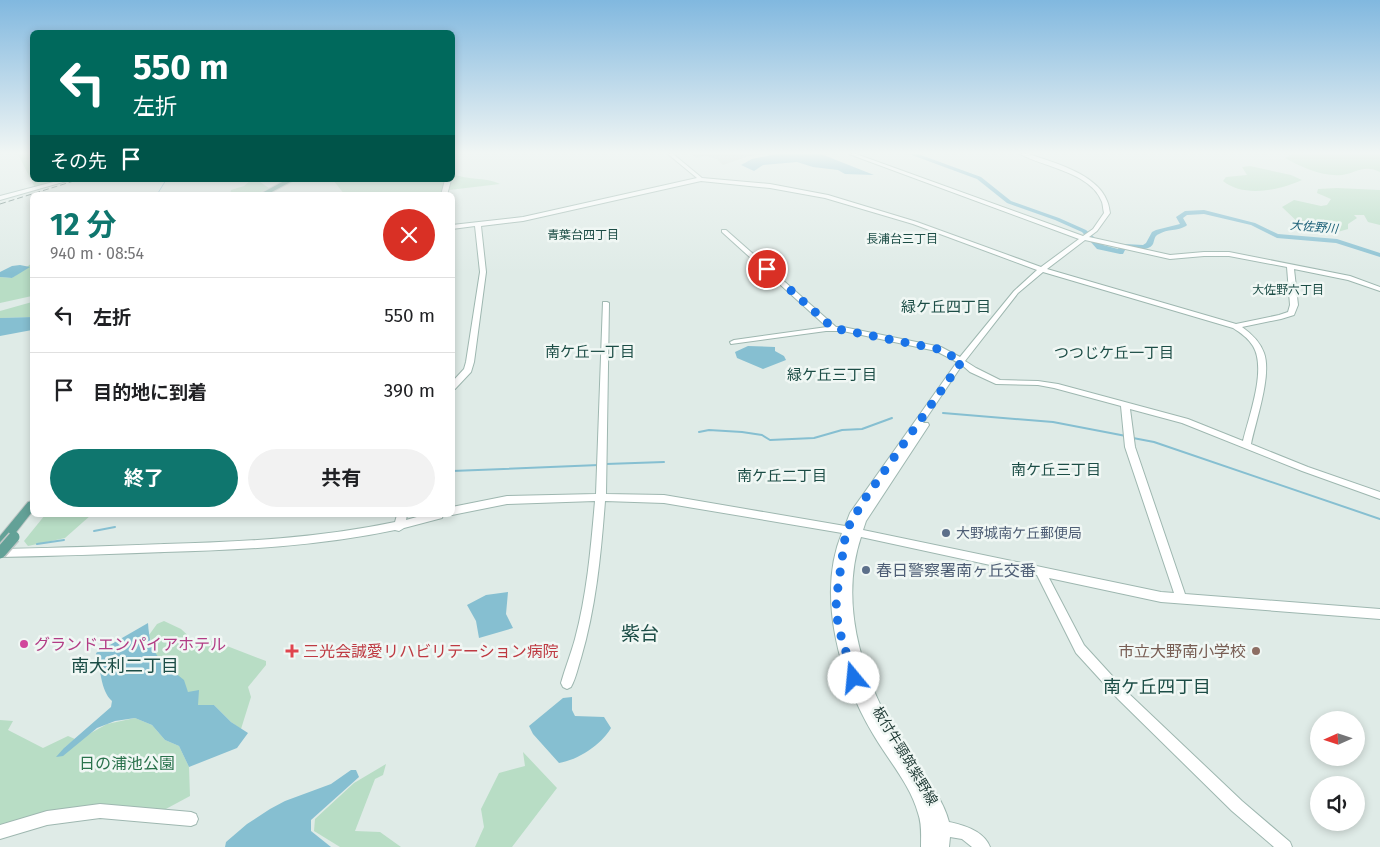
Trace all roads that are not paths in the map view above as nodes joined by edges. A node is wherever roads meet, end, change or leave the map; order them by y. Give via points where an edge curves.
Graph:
1 (17, 194) edge
2 (639, 194) edge
3 (812, 194) edge
4 (960, 194) edge
5 (1100, 194) edge
6 (1103, 194) edge
7 (0, 198) edge
8 (478, 224) junction
9 (455, 227) edge
10 (724, 230) dead end
11 (1085, 239) junction
12 (1290, 266) junction
13 (1044, 270) junction
14 (1380, 289) edge
15 (605, 303) dead end
16 (1236, 326) junction
17 (833, 328) junction
18 (734, 342) dead end
19 (964, 363) junction
20 (455, 384) edge
21 (1125, 404) junction
22 (1127, 436) joint
23 (1246, 445) junction
24 (1380, 496) edge
25 (600, 497) junction
26 (30, 508) edge
27 (455, 510) edge
28 (31, 517) edge
29 (402, 517) edge
30 (432, 517) edge
31 (399, 527) junction
32 (851, 531) junction
33 (7, 540) edge
34 (0, 553) edge
35 (1041, 572) junction
36 (1181, 599) junction
37 (1380, 614) edge
38 (567, 683) dead end
39 (191, 819) dead end
40 (936, 827) junction
41 (0, 832) edge
42 (928, 847) edge
43 (942, 847) edge
44 (983, 847) edge
45 (1285, 847) edge

1 - 7 street
2 - 8 street via 523,219
3 - 13 street via 915,223
4 - 11 street
5 - 11 street, 板付牛頸筑紫野線 via 1108,213
6 - 11 street, 板付牛頸筑紫野線 via 1109,200 1112,212 1109,221
8 - 9 street
8 - 20 street via 483,272 468,370
10 - 17 street
11 - 12 street via 1170,257 1229,254
11 - 13 street, 板付牛頸筑紫野線
12 - 14 street via 1350,278
12 - 16 street via 1294,305 1291,313 1281,318
13 - 16 street
13 - 19 street, 板付牛頸筑紫野線
15 - 25 street
16 - 23 street via 1258,346 1264,369
17 - 18 street
17 - 19 street via 938,349
19 - 21 street via 999,382 1047,384
19 - 32 street, 板付牛頸筑紫野線 via 864,500
21 - 22 street
21 - 23 street via 1185,421
22 - 36 street
23 - 24 street
25 - 27 street via 507,500
25 - 32 street via 664,500
25 - 38 street via 585,619
26 - 33 main road
28 - 33 main road
29 - 31 street
30 - 31 street
31 - 34 street via 214,546
32 - 35 street
32 - 40 street, 板付牛頸筑紫野線 via 837,588 838,626 863,702
33 - 34 main road, bridge
35 - 36 street
35 - 45 street via 1080,649 1122,695 1222,792
36 - 37 street
39 - 41 street via 100,811 47,818
40 - 42 street, 板付牛頸筑紫野線
40 - 43 street, 板付牛頸筑紫野線
40 - 44 street via 966,833

